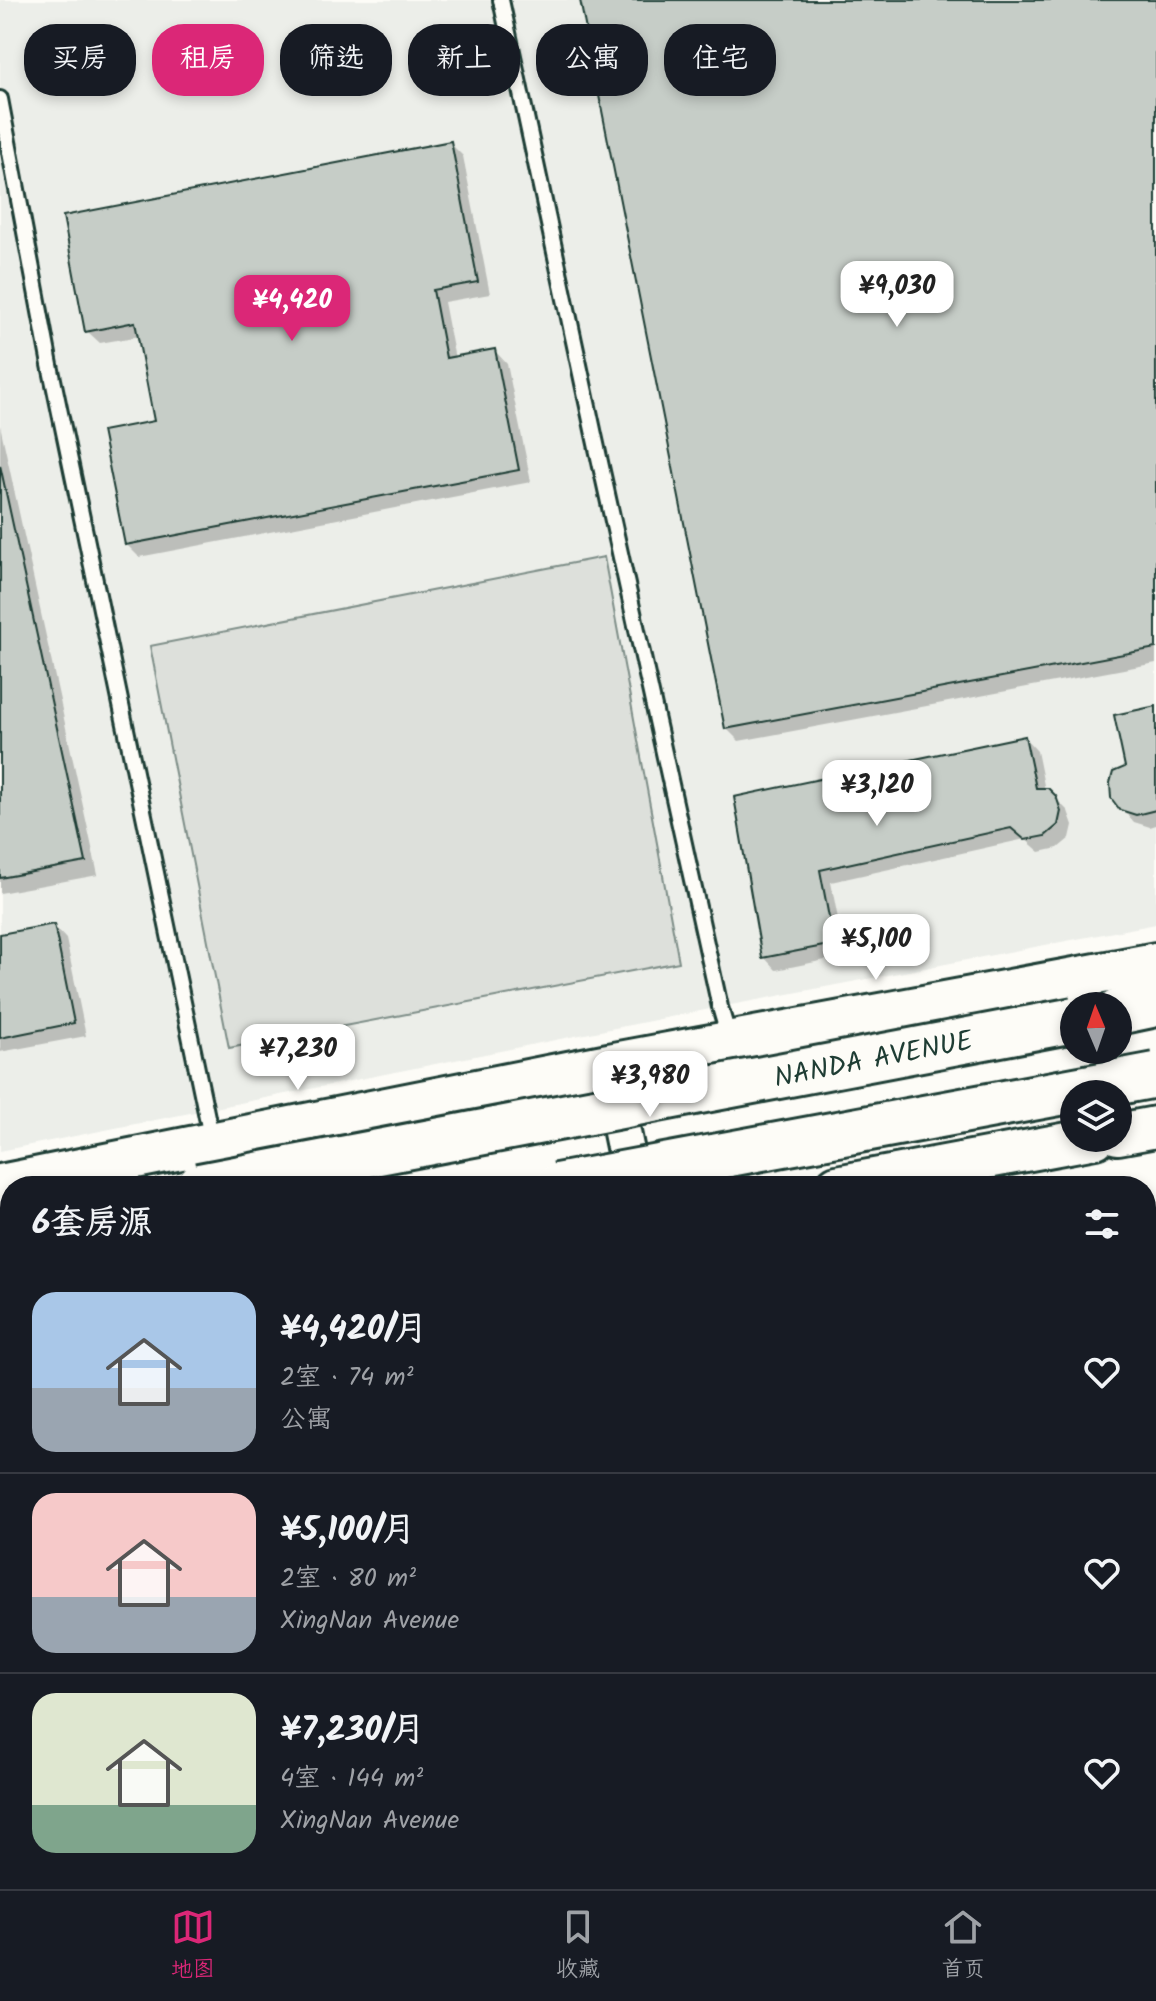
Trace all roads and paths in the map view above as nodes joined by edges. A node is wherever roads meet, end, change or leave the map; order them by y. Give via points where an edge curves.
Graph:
1 (501, 0) edge
2 (0, 99) edge
3 (1156, 963) edge
4 (1156, 1004) edge
5 (1132, 1009) edge
6 (1060, 1023) edge
7 (730, 1041) junction
8 (608, 1064) junction
9 (1156, 1075) edge
10 (1156, 1127) edge
11 (1132, 1131) edge
12 (212, 1141) junction
13 (1060, 1145) edge
14 (43, 1176) edge
15 (218, 1176) edge
16 (252, 1176) edge
17 (611, 1176) edge
18 (631, 1176) edge
19 (891, 1176) edge

1 - 7 lane via 649,692
2 - 12 lane via 50,365
3 - 7 main road
4 - 5 highway
6 - 16 highway, NANDA AVENUE, bridge
7 - 8 main road
8 - 12 main road
8 - 18 street
9 - 17 highway, bridge
10 - 11 main road
12 - 14 main road
12 - 15 street
13 - 19 main road

